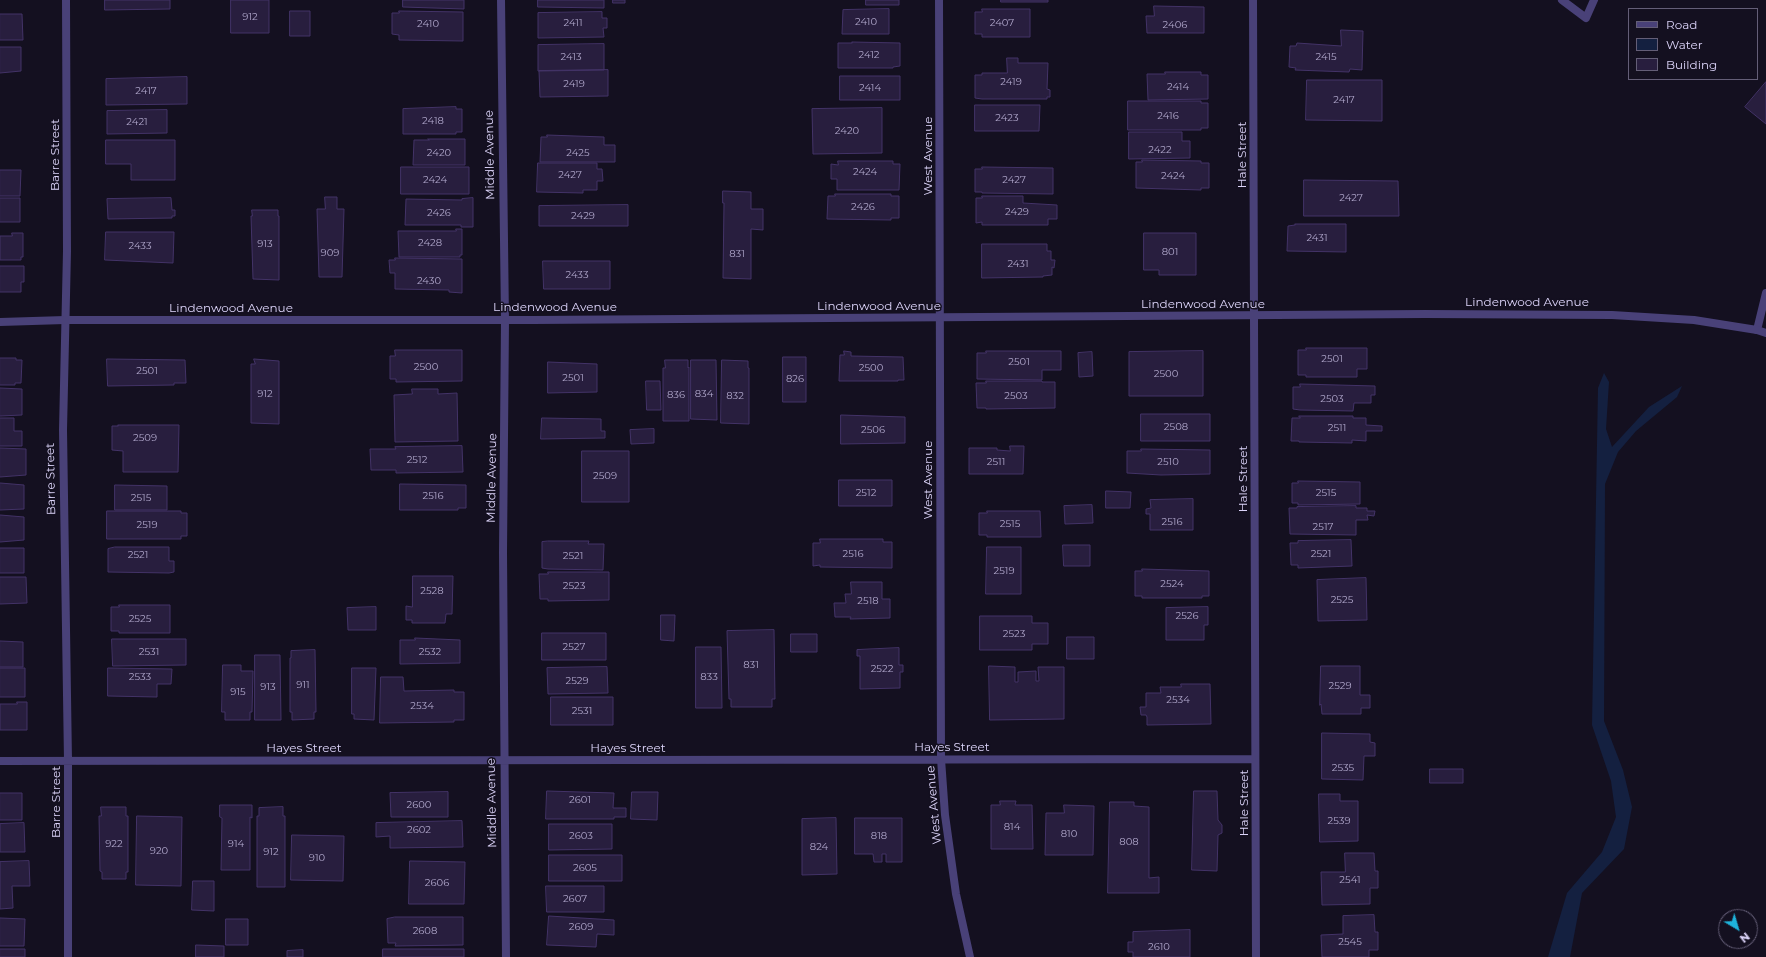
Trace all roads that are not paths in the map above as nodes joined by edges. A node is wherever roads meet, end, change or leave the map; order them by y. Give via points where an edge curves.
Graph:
1 (66, 0) edge
2 (501, 0) edge
3 (940, 0) edge
4 (1253, 0) edge
5 (1562, 0) edge
6 (1594, 0) edge
7 (1766, 293) edge
8 (1254, 316) junction
9 (940, 318) junction
10 (65, 320) junction
11 (505, 320) junction
12 (0, 322) edge
13 (1757, 330) junction
14 (1766, 333) edge
15 (941, 759) junction
16 (1256, 759) junction
17 (68, 760) junction
18 (504, 760) junction
19 (0, 761) edge
20 (68, 957) edge
21 (506, 957) edge
22 (970, 957) edge
23 (1256, 957) edge

1 - 10 street, Barre Street
2 - 11 street, Middle Avenue
3 - 9 street, West Avenue
4 - 8 street, Hale Street
5 - 6 street via 1586,18
7 - 13 street
8 - 9 street, Lindenwood Avenue
8 - 13 street, Lindenwood Avenue via 1612,315 1694,320
8 - 16 street, Hale Street
9 - 11 street, Lindenwood Avenue
9 - 15 street, West Avenue
10 - 11 street, Lindenwood Avenue
10 - 12 street, Lindenwood Avenue
10 - 17 street, Barre Street via 63,430
11 - 18 street, Middle Avenue
13 - 14 street, Lindenwood Avenue
15 - 16 street, Hayes Street
15 - 18 street, Hayes Street
15 - 22 street, West Avenue via 945,815 956,894
16 - 23 street, Hale Street
17 - 18 street, Hayes Street
17 - 19 street, Hayes Street
17 - 20 street, Barre Street
18 - 21 street, Middle Avenue

